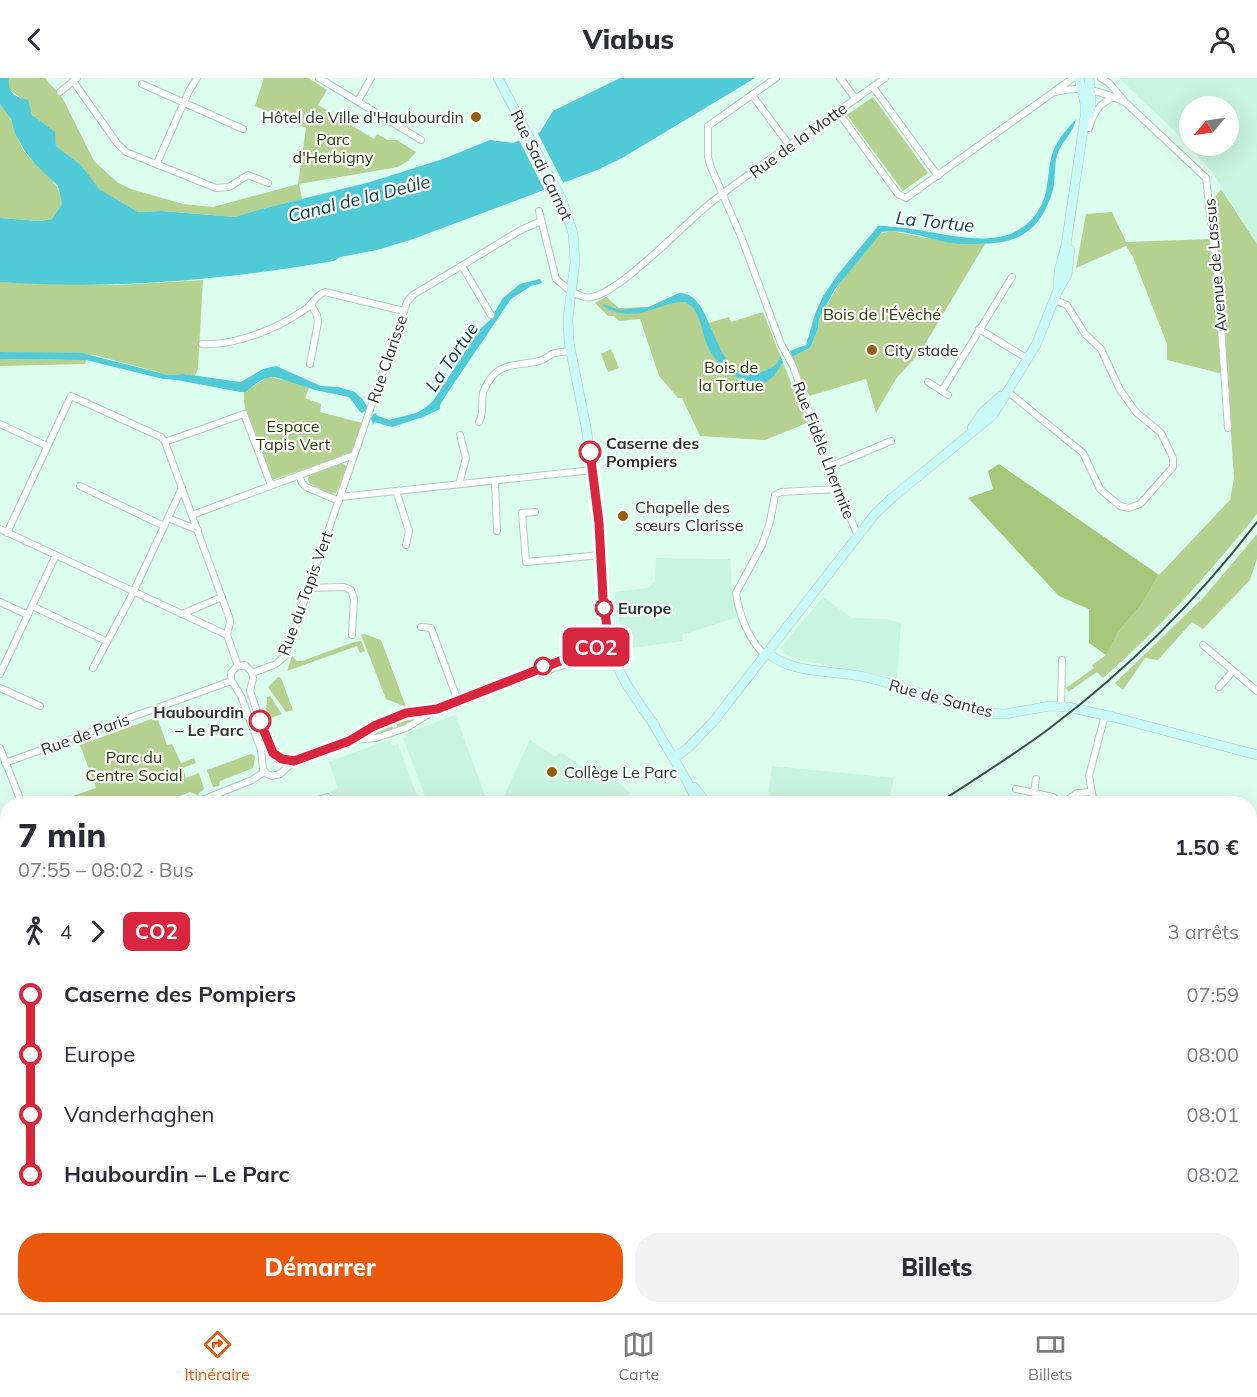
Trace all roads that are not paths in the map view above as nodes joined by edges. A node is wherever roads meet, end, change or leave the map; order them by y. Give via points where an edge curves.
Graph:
1 (197, 78) edge
2 (319, 78) edge
3 (371, 78) edge
4 (498, 78) edge
5 (776, 78) edge
6 (840, 78) edge
7 (885, 78) edge
8 (1073, 78) edge
9 (1080, 78) edge
10 (1089, 78) edge
11 (1101, 78) edge
12 (75, 80) edge
13 (142, 84) dead end
14 (873, 87) junction
15 (1086, 90) junction
16 (60, 92) dead end
17 (1050, 94) junction
18 (752, 95) junction
19 (1115, 98) junction
20 (856, 99) junction
21 (357, 101) junction
22 (184, 102) junction
23 (1125, 102) junction
24 (838, 111) junction
25 (1089, 128) junction
26 (243, 129) dead end
27 (421, 140) dead end
28 (790, 146) junction
29 (158, 163) junction
30 (938, 176) junction
31 (268, 183) dead end
32 (722, 195) junction
33 (539, 211) dead end
34 (541, 221) junction
35 (462, 266) junction
36 (1012, 277) dead end
37 (1058, 290) junction
38 (572, 291) junction
39 (1055, 300) junction
40 (311, 305) junction
41 (404, 311) junction
42 (491, 315) dead end
43 (979, 330) junction
44 (202, 344) dead end
45 (570, 351) junction
46 (1028, 359) junction
47 (310, 364) dead end
48 (928, 382) dead end
49 (1007, 391) junction
50 (479, 422) dead end
51 (0, 424) edge
52 (1228, 428) dead end
53 (460, 435) dead end
54 (891, 441) dead end
55 (165, 442) junction
56 (47, 446) junction
57 (354, 455) junction
58 (829, 467) junction
59 (592, 470) junction
60 (299, 475) junction
61 (495, 481) junction
62 (459, 484) junction
63 (271, 485) junction
64 (80, 486) dead end
65 (182, 488) junction
66 (838, 489) junction
67 (396, 491) junction
68 (339, 499) junction
69 (535, 512) dead end
70 (192, 515) junction
71 (168, 518) junction
72 (164, 526) junction
73 (0, 529) edge
74 (198, 530) junction
75 (497, 531) dead end
76 (7, 533) junction
77 (858, 536) junction
78 (406, 545) dead end
79 (56, 555) junction
80 (602, 555) junction
81 (308, 588) junction
82 (134, 592) junction
83 (222, 597) junction
84 (0, 602) edge
85 (32, 606) junction
86 (182, 614) junction
87 (28, 615) junction
88 (421, 627) dead end
89 (227, 635) junction
90 (352, 636) dead end
91 (106, 640) junction
92 (613, 645) junction
93 (1203, 645) dead end
94 (767, 655) junction
95 (0, 656) edge
96 (8, 659) junction
97 (1062, 660) dead end
98 (238, 666) junction
99 (93, 668) dead end
100 (1233, 671) junction
101 (252, 673) junction
102 (0, 674) edge
103 (233, 683) junction
104 (250, 684) junction
105 (1219, 687) dead end
106 (0, 688) edge
107 (1257, 691) edge
108 (458, 701) junction
109 (40, 706) dead end
110 (1061, 706) junction
111 (437, 709) junction
112 (1105, 715) junction
113 (349, 741) junction
114 (0, 748) edge
115 (275, 754) junction
116 (1257, 755) edge
117 (282, 759) junction
118 (674, 759) junction
119 (294, 761) junction
120 (262, 762) junction
121 (5, 763) junction
122 (283, 770) junction
123 (682, 771) junction
124 (264, 772) junction
125 (1036, 779) dead end
126 (1016, 789) dead end
127 (1091, 792) junction
128 (1034, 793) junction
129 (211, 795) edge
130 (19, 796) edge
131 (694, 796) edge
132 (701, 796) edge
133 (1048, 796) edge
134 (1073, 796) edge
135 (1092, 796) edge

1 - 22 street
2 - 21 street
3 - 21 street
4 - 38 street, Rue Sadi Carnot via 568,215 574,242
5 - 18 street
6 - 20 street
7 - 14 street, Rue de la Motte
8 - 17 street
9 - 15 street
10 - 15 street
11 - 23 street, Avenue de Lassus
12 - 16 street
12 - 29 street via 120,147
13 - 22 street
14 - 20 street, Rue de la Motte
14 - 30 street
15 - 17 street via 1066,89
15 - 19 street, Avenue de Lassus
15 - 25 street
15 - 37 street via 1084,127
17 - 30 street
18 - 28 street
18 - 32 street, Rue Fidèle Lhermite via 708,126 708,161
19 - 23 street, Avenue de Lassus
19 - 25 street via 1098,107
20 - 24 street, Rue de la Motte
21 - 27 street
22 - 26 street
22 - 29 street
23 - 52 street, Avenue de Lassus via 1208,181
24 - 28 street, Rue de la Motte
24 - 30 street via 902,198 908,198
25 - 37 street via 1068,270
28 - 32 street, Rue de la Motte
29 - 31 street via 216,188 229,187 248,175
32 - 38 street, Rue de la Motte via 618,284 589,298
32 - 58 street, Rue Fidèle Lhermite via 793,367
33 - 34 street
34 - 35 street, Rue Clarisse
34 - 38 street via 554,274
35 - 41 street, Rue Clarisse via 413,295
35 - 42 street
36 - 43 street
37 - 39 street
38 - 45 street, Rue Sadi Carnot via 568,318
39 - 46 street
39 - 49 street via 1069,308 1085,334 1101,349 1120,390 1139,415 1161,433 1173,458 1172,470 1140,504 1120,506 1100,489 1083,453
40 - 41 street via 318,295 328,291
40 - 44 street via 255,336
40 - 47 street via 318,322
41 - 57 street, Rue Clarisse
43 - 46 street
43 - 48 street via 945,393
45 - 50 street via 554,353 538,362 511,364 497,373 484,392
45 - 59 street, Rue Sadi Carnot
46 - 49 street
49 - 77 street via 993,415 888,501
51 - 56 street
53 - 62 street via 465,458
54 - 58 street
55 - 56 street via 71,396
55 - 63 street via 244,414
55 - 65 street
56 - 76 street
57 - 60 street
57 - 68 street, Rue Clarisse
58 - 66 street, Rue Fidèle Lhermite
59 - 61 street
59 - 80 street, Rue Sadi Carnot
60 - 63 street
60 - 68 street via 306,487
61 - 62 street
61 - 75 street
62 - 67 street
63 - 70 street
64 - 72 street
65 - 70 street
65 - 71 street
66 - 77 street, Rue Fidèle Lhermite
66 - 94 street via 775,495 763,544 736,592 741,616 759,650
67 - 68 street
67 - 78 street via 409,531
68 - 81 street, Rue du Tapis Vert
69 - 80 street via 522,513 526,562
70 - 74 street
71 - 72 street
71 - 74 street
72 - 82 street
73 - 76 street
74 - 83 street
76 - 79 street
77 - 94 street, Rue Fidèle Lhermite
79 - 82 street
79 - 85 street
80 - 92 street, Rue Sadi Carnot via 603,598
81 - 90 street via 351,590
81 - 101 street, Rue du Tapis Vert via 284,659
82 - 86 street
82 - 91 street
83 - 86 street
83 - 89 street via 230,622
84 - 87 street
85 - 87 street
85 - 91 street
86 - 89 street
87 - 96 street
88 - 108 street via 431,628
89 - 98 street
91 - 99 street
92 - 108 street
92 - 118 street, Rue Sadi Carnot
93 - 100 street
94 - 110 street, Rue de Santes via 796,666 865,677 985,713
94 - 118 street, Rue Fidèle Lhermite via 708,728
95 - 96 street
96 - 102 street
97 - 110 street
98 - 101 street via 246,666
98 - 103 street via 232,671
100 - 105 street
100 - 107 street
101 - 104 street
103 - 104 street via 242,687
103 - 120 street via 242,696
103 - 121 street, Rue de Paris
104 - 115 street via 265,736
106 - 109 street
108 - 111 street
110 - 112 street, Rue de Santes
111 - 113 street via 406,713
111 - 113 street via 414,724 383,736
112 - 116 street, Rue de Santes
112 - 127 street via 1089,776
113 - 119 street
114 - 121 street
115 - 117 street
115 - 120 street
117 - 119 street
117 - 122 street
118 - 123 street, Rue Sadi Carnot
119 - 122 street
120 - 124 street
121 - 130 street
122 - 124 street via 273,776
123 - 131 street
123 - 132 street
124 - 129 street
125 - 128 street
126 - 128 street
127 - 134 street
127 - 135 street
128 - 133 street

